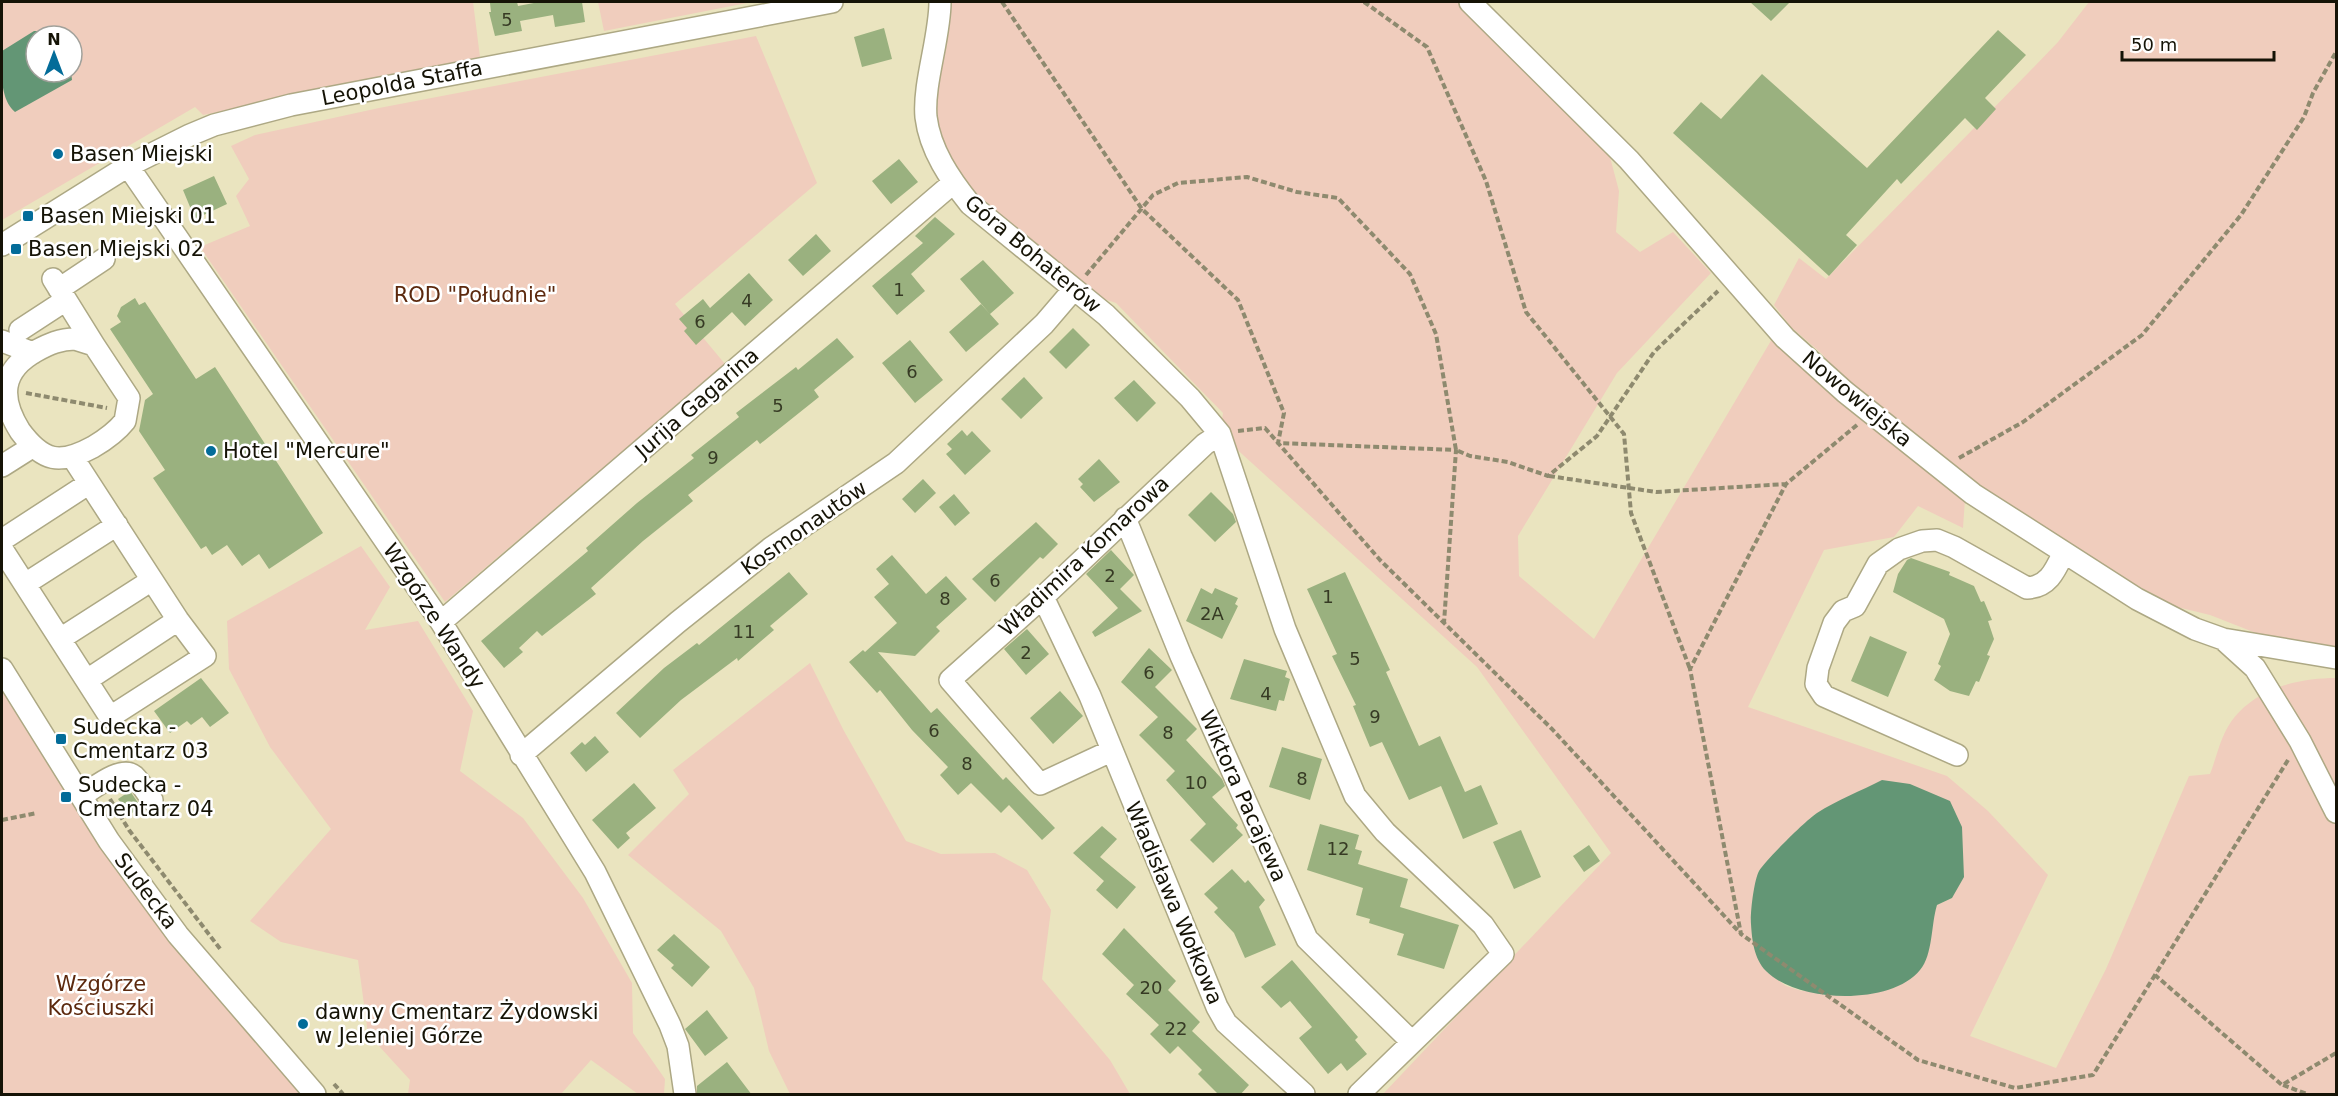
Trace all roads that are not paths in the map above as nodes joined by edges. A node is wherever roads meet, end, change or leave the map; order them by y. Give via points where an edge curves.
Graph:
1 (832, 2) edge
2 (940, 2) edge
3 (1470, 2) edge
4 (128, 166) junction
5 (953, 183) junction
6 (2, 245) edge
7 (104, 259) dead end
8 (59, 289) junction
9 (1074, 289) junction
10 (20, 330) dead end
11 (2, 341) edge
12 (94, 345) junction
13 (33, 353) junction
14 (5, 374) edge
15 (1220, 434) junction
16 (32, 447) junction
17 (73, 458) junction
18 (2, 466) edge
19 (88, 484) junction
20 (1125, 518) junction
21 (117, 525) junction
22 (2, 540) edge
23 (2, 549) edge
24 (2063, 554) junction
25 (152, 579) junction
26 (25, 584) junction
27 (1043, 597) junction
28 (178, 620) junction
29 (441, 622) junction
30 (60, 639) junction
31 (2223, 639) junction
32 (2337, 658) edge
33 (2, 669) edge
34 (87, 680) junction
35 (1111, 751) junction
36 (521, 755) junction
37 (1957, 755) dead end
38 (81, 796) junction
39 (153, 800) dead end
40 (2337, 812) edge
41 (1411, 1041) junction
42 (315, 1095) edge
43 (685, 1095) edge
44 (1304, 1095) edge
45 (1359, 1095) edge

1 - 4 street, Leopolda Staffa via 291,105 214,125
2 - 5 street, Góra Bohaterów via 926,117 935,149
3 - 24 street, Nowowiejska via 1629,160 1785,338 1972,495
4 - 6 street, Leopolda Staffa
4 - 29 street, Wzgórze Wandy
5 - 9 street, Góra Bohaterów via 970,204
5 - 29 street, Jurija Gagarina
7 - 8 street
8 - 10 street
8 - 12 street
9 - 15 street, Góra Bohaterów via 1190,398
9 - 36 street, Kosmonautów via 1044,324 896,464 771,548
11 - 13 street
12 - 13 street via 66,339
12 - 17 street via 129,398 127,412 120,428
13 - 14 street
14 - 16 street via 9,411
15 - 20 street, Władimira Komarowa
15 - 41 street via 1285,629 1355,795 1385,832 1483,925 1503,954
16 - 17 street via 56,458
16 - 18 street
17 - 19 street
19 - 21 street
19 - 22 street
20 - 27 street, Władimira Komarowa
20 - 41 street, Wiktora Pacajewa via 1181,656 1307,939
21 - 25 street
21 - 26 street
23 - 26 street
24 - 31 street, Nowowiejska via 2164,614
24 - 37 street via 2052,576 2039,587 2027,588 1954,547 1937,540 1922,541 1899,549 1878,564 1855,606 1843,610 1834,623 1818,668 1816,684 1824,696
25 - 28 street
25 - 30 street
26 - 30 street
27 - 35 street, Władisława Wołkowa
27 - 35 street, Władimira Komarowa via 950,680 1040,784
28 - 34 street
28 - 34 street via 205,656 110,717
29 - 36 street, Wzgórze Wandy
30 - 34 street
31 - 32 street, Nowowiejska
31 - 40 street via 2255,668
33 - 38 street, Sudecka
35 - 44 street, Władisława Wołkowa via 1217,1007 1226,1023
36 - 43 street, Wzgórze Wandy via 595,872 670,1025 678,1046
38 - 39 street via 128,773
38 - 42 street, Sudecka via 178,934
41 - 45 street

